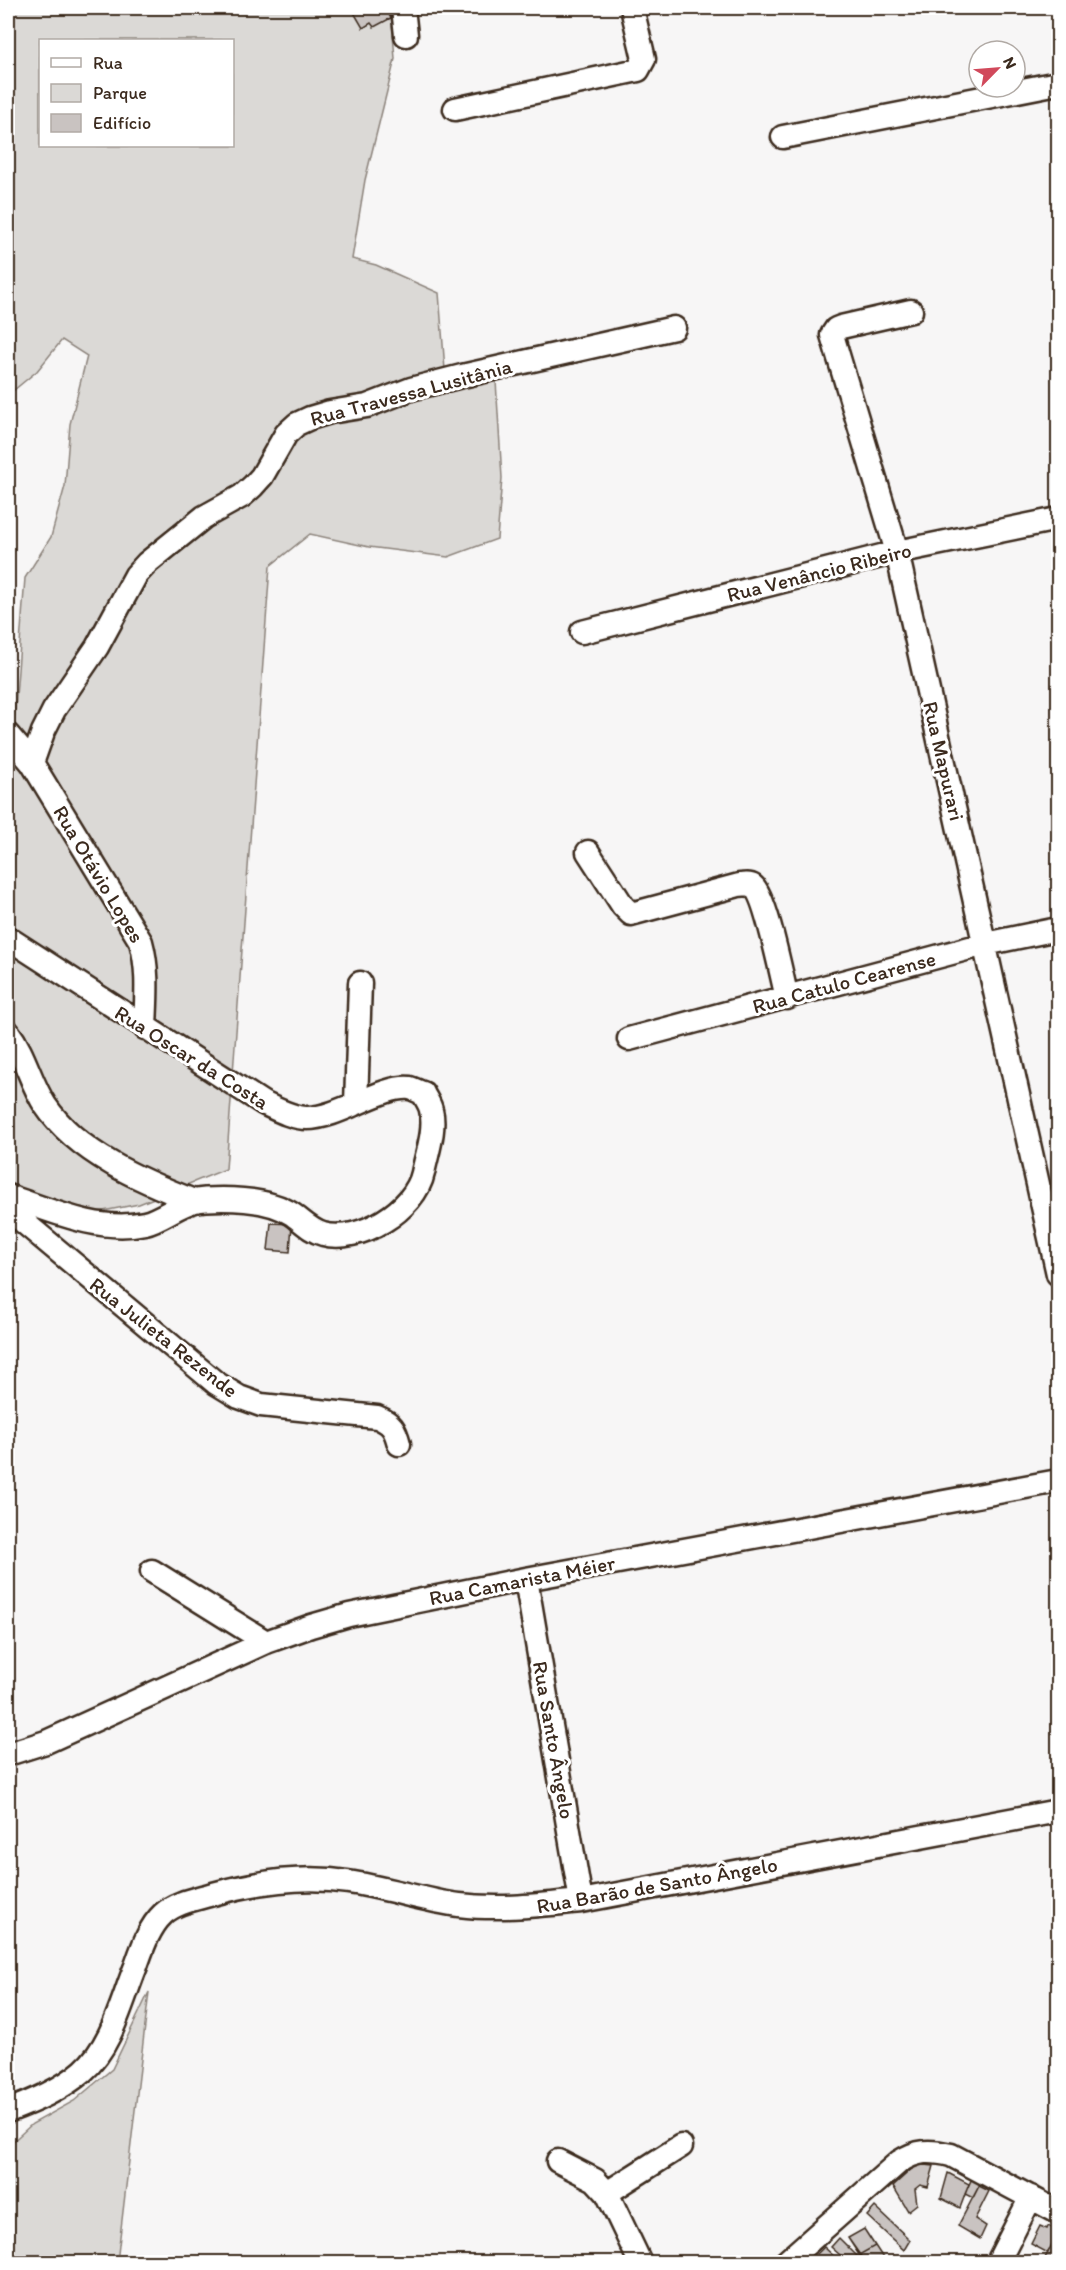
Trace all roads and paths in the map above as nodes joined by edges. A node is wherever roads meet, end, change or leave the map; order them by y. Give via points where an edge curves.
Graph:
1 (403, 8) edge
2 (632, 8) edge
3 (406, 35) dead end
4 (1059, 83) edge
5 (455, 109) dead end
6 (783, 137) dead end
7 (911, 311) dead end
8 (674, 328) dead end
9 (1059, 519) edge
10 (897, 552) junction
11 (582, 632) dead end
12 (8, 735) edge
13 (32, 763) junction
14 (588, 852) dead end
15 (1059, 929) edge
16 (8, 938) edge
17 (985, 944) junction
18 (360, 983) dead end
19 (787, 998) junction
20 (145, 1028) junction
21 (8, 1032) edge
22 (629, 1039) dead end
23 (356, 1104) junction
24 (8, 1196) edge
25 (194, 1201) junction
26 (8, 1209) edge
27 (1059, 1274) edge
28 (399, 1444) dead end
29 (1059, 1481) edge
30 (152, 1571) dead end
31 (526, 1579) junction
32 (266, 1642) junction
33 (8, 1754) edge
34 (1059, 1811) edge
35 (581, 1901) junction
36 (8, 2111) edge
37 (681, 2146) dead end
38 (558, 2161) dead end
39 (607, 2193) junction
40 (1031, 2197) junction
41 (1059, 2212) edge
42 (640, 2262) edge
43 (786, 2262) edge
44 (998, 2262) edge

1 - 3 street
2 - 5 street via 644,59 638,70
4 - 6 street
7 - 10 street, Rua Mapurari via 841,327 832,335
8 - 13 street, Rua Travessa Lusitânia via 462,376 297,424 243,496 204,517 136,575 97,647 54,711
9 - 10 street, Rua Venâncio Ribeiro
10 - 11 street, Rua Venâncio Ribeiro
10 - 17 street, Rua Mapurari
12 - 13 street, Rua Otávio Lopes
13 - 20 street, Rua Otávio Lopes via 141,942 147,981
14 - 19 street via 631,914 739,885 753,887 762,903
15 - 17 street, Rua Catulo Cearense
16 - 20 street, Rua Oscar da Costa
17 - 19 street, Rua Catulo Cearense
17 - 27 street, Rua Mapurari
18 - 23 street
19 - 22 street, Rua Catulo Cearense
20 - 23 street, Rua Oscar da Costa via 263,1103 287,1114 306,1118 329,1115
21 - 25 street via 46,1107 65,1128 120,1169
23 - 25 street, Rua Oscar da Costa via 410,1088 423,1093 431,1109 422,1180 408,1201 386,1220 367,1229 331,1235 314,1230 275,1206 237,1199
24 - 25 street, Rua Oscar da Costa via 59,1214 116,1225 145,1223
26 - 28 street, Rua Julieta Rezende via 216,1383 239,1397 261,1405 377,1417 390,1422
29 - 31 street, Rua Camarista Méier
30 - 32 street
31 - 32 street, Rua Camarista Méier via 349,1615
31 - 35 street, Rua Santo Ângelo
32 - 33 street, Rua Camarista Méier via 46,1742
34 - 35 street, Rua Barão de Santo Ângelo
35 - 36 street, Rua Barão de Santo Ângelo via 521,1907 458,1905 349,1882 303,1878 282,1879 184,1902 161,1915 154,1926 106,2040 94,2058 83,2071 45,2097
37 - 39 street
38 - 39 street via 595,2180
39 - 42 street
40 - 41 street
40 - 43 street via 951,2155 921,2151 899,2162
40 - 44 street

